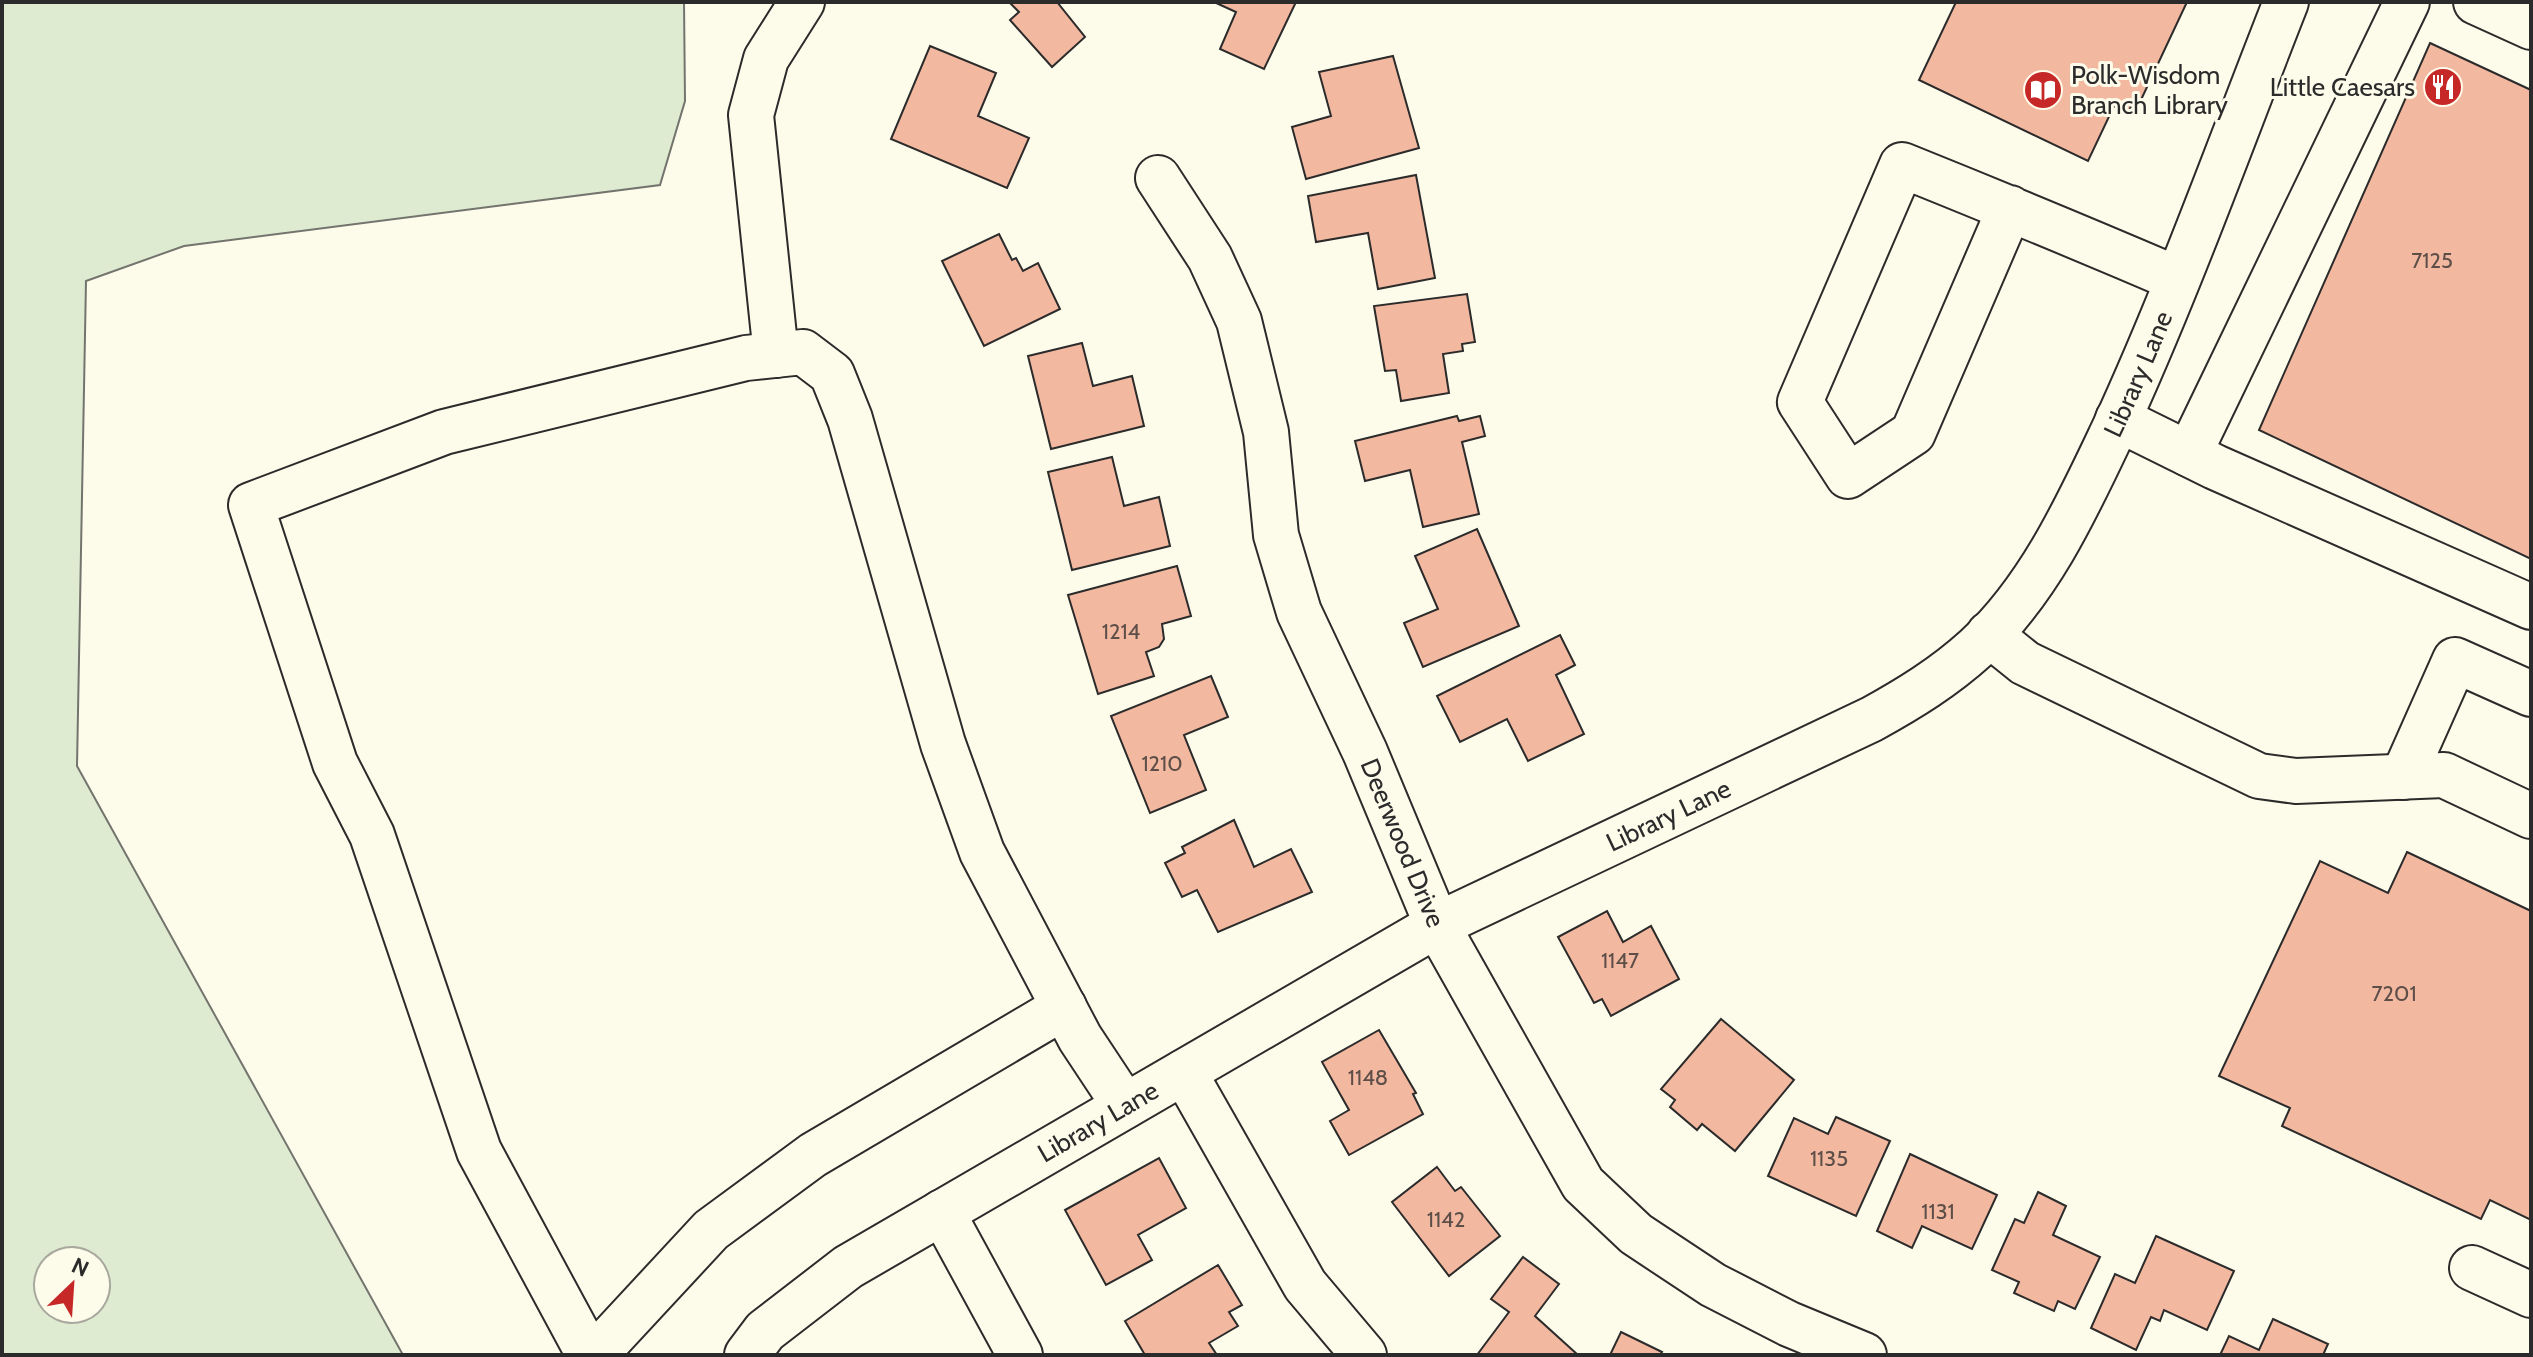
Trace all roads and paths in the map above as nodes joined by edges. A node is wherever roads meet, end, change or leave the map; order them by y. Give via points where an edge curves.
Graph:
1 (802, 2) edge
2 (2286, 2) edge
3 (2407, 2) edge
4 (2476, 2) edge
5 (2531, 27) edge
6 (1158, 178) dead end
7 (2010, 208) junction
8 (2177, 279) junction
9 (776, 355) junction
10 (2118, 419) junction
11 (2189, 454) junction
12 (2531, 607) edge
13 (1989, 634) junction
14 (2531, 694) edge
15 (2403, 777) junction
16 (2531, 816) edge
17 (1437, 925) junction
18 (1064, 1007) junction
19 (1184, 1072) junction
20 (1125, 1106) junction
21 (942, 1212) junction
22 (2472, 1268) dead end
23 (2531, 1295) edge
24 (589, 1355) edge
25 (595, 1355) edge
26 (747, 1355) edge
27 (1020, 1355) edge
28 (1364, 1355) edge
29 (1864, 1355) edge

1 - 9 street via 766,59 751,115
2 - 8 street, Library Lane
3 - 11 street
4 - 5 street
6 - 17 street, Deerwood Drive via 1210,258 1239,321 1266,432 1276,535 1299,612
7 - 7 street via 1902,165 1800,402 1848,476 1913,433
7 - 8 street
8 - 10 street, Library Lane
9 - 18 street via 803,352 832,374 850,419 943,744 982,852
9 - 24 street via 444,432 251,505 335,763 372,835 479,1151
10 - 11 street
10 - 13 street, Library Lane via 2070,521
11 - 12 street
13 - 15 street via 2025,663 2259,776 2296,781
13 - 17 street, Library Lane via 1929,687 1872,719
14 - 15 street via 2455,660
15 - 16 street via 2444,775
17 - 19 street, Library Lane
17 - 29 street, Deerwood Drive via 1583,1184 1636,1234 1713,1285
18 - 20 street
18 - 25 street via 813,1155 711,1230
19 - 20 street, Library Lane
19 - 28 street via 1305,1285
20 - 21 street, Library Lane
21 - 26 street, Library Lane via 848,1267 765,1331
21 - 27 street
22 - 23 street

